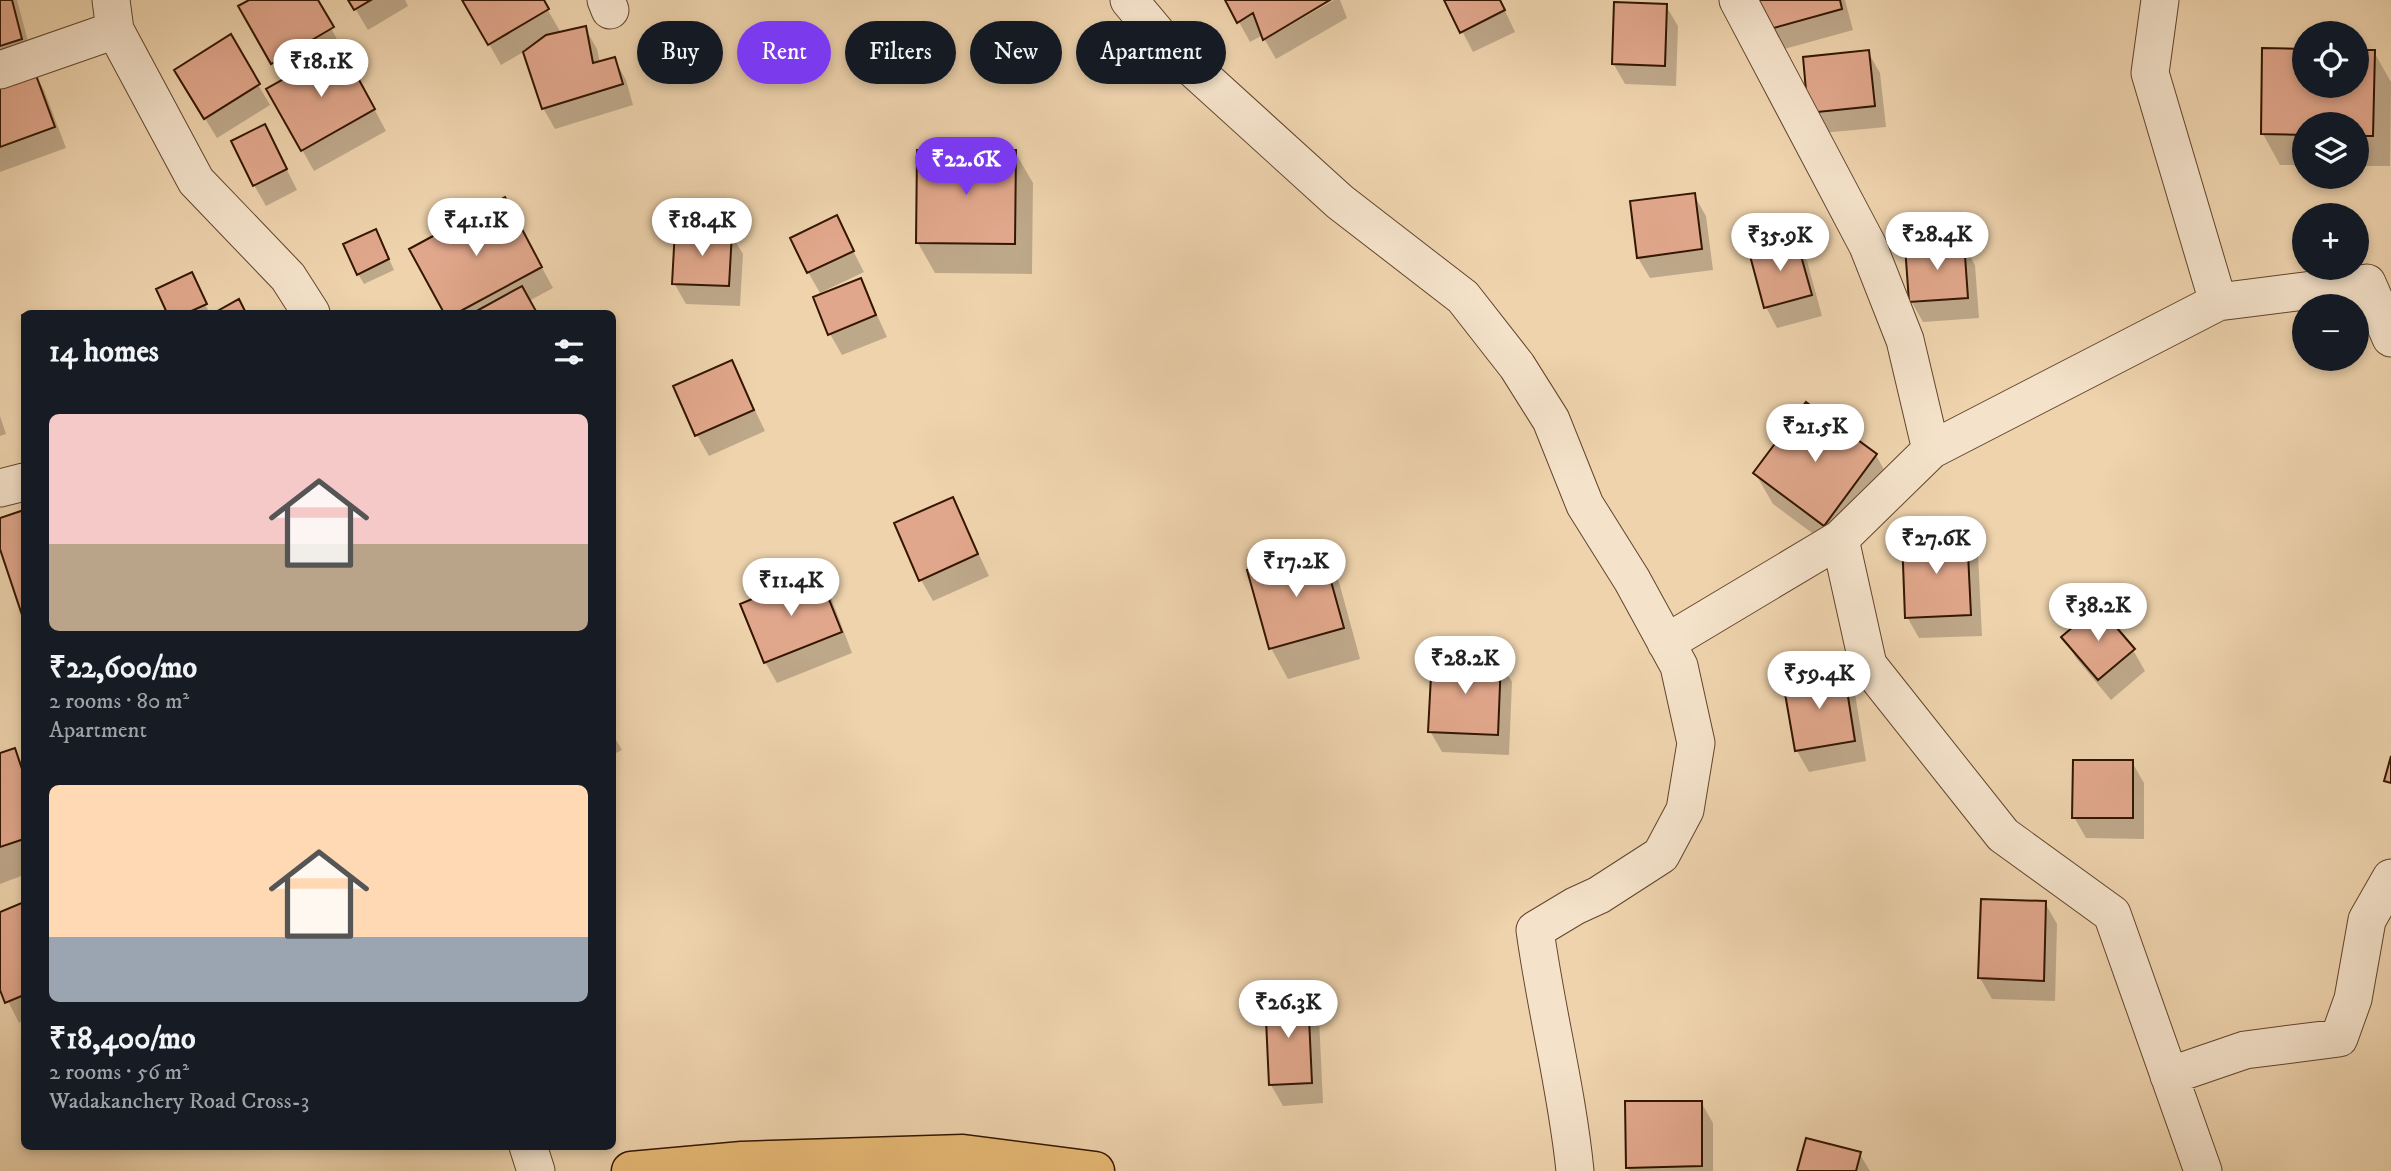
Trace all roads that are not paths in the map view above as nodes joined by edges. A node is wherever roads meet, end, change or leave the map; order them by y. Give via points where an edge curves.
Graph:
1 (1129, 0) edge
2 (1738, 0) edge
3 (2160, 0) edge
4 (113, 15) edge
5 (0, 70) edge
6 (2218, 302) junction
7 (309, 310) edge
8 (2391, 338) edge
9 (1931, 450) junction
10 (21, 483) edge
11 (0, 488) edge
12 (1840, 539) junction
13 (1666, 643) junction
14 (2391, 878) edge
15 (2169, 1076) junction
16 (529, 1150) edge
17 (536, 1171) edge
18 (631, 1171) edge
19 (1095, 1171) edge
20 (1575, 1171) edge
21 (2203, 1171) edge

1 - 13 street via 1165,43 1340,202 1463,297 1517,366 1551,421 1585,505
2 - 9 street via 1868,246 1905,340
3 - 6 street via 2150,73
4 - 5 street
4 - 7 street via 196,181 288,277
6 - 8 street via 2367,283
6 - 9 street
9 - 12 street
10 - 11 street
12 - 13 street
12 - 15 street via 1868,665 2003,835 2112,914
13 - 20 street via 1679,666 1696,743 1685,810 1661,855 1535,930
14 - 15 street via 2367,920 2353,999 2339,1038 2245,1050
15 - 21 street
16 - 17 street
18 - 19 highway via 742,1161 963,1154

